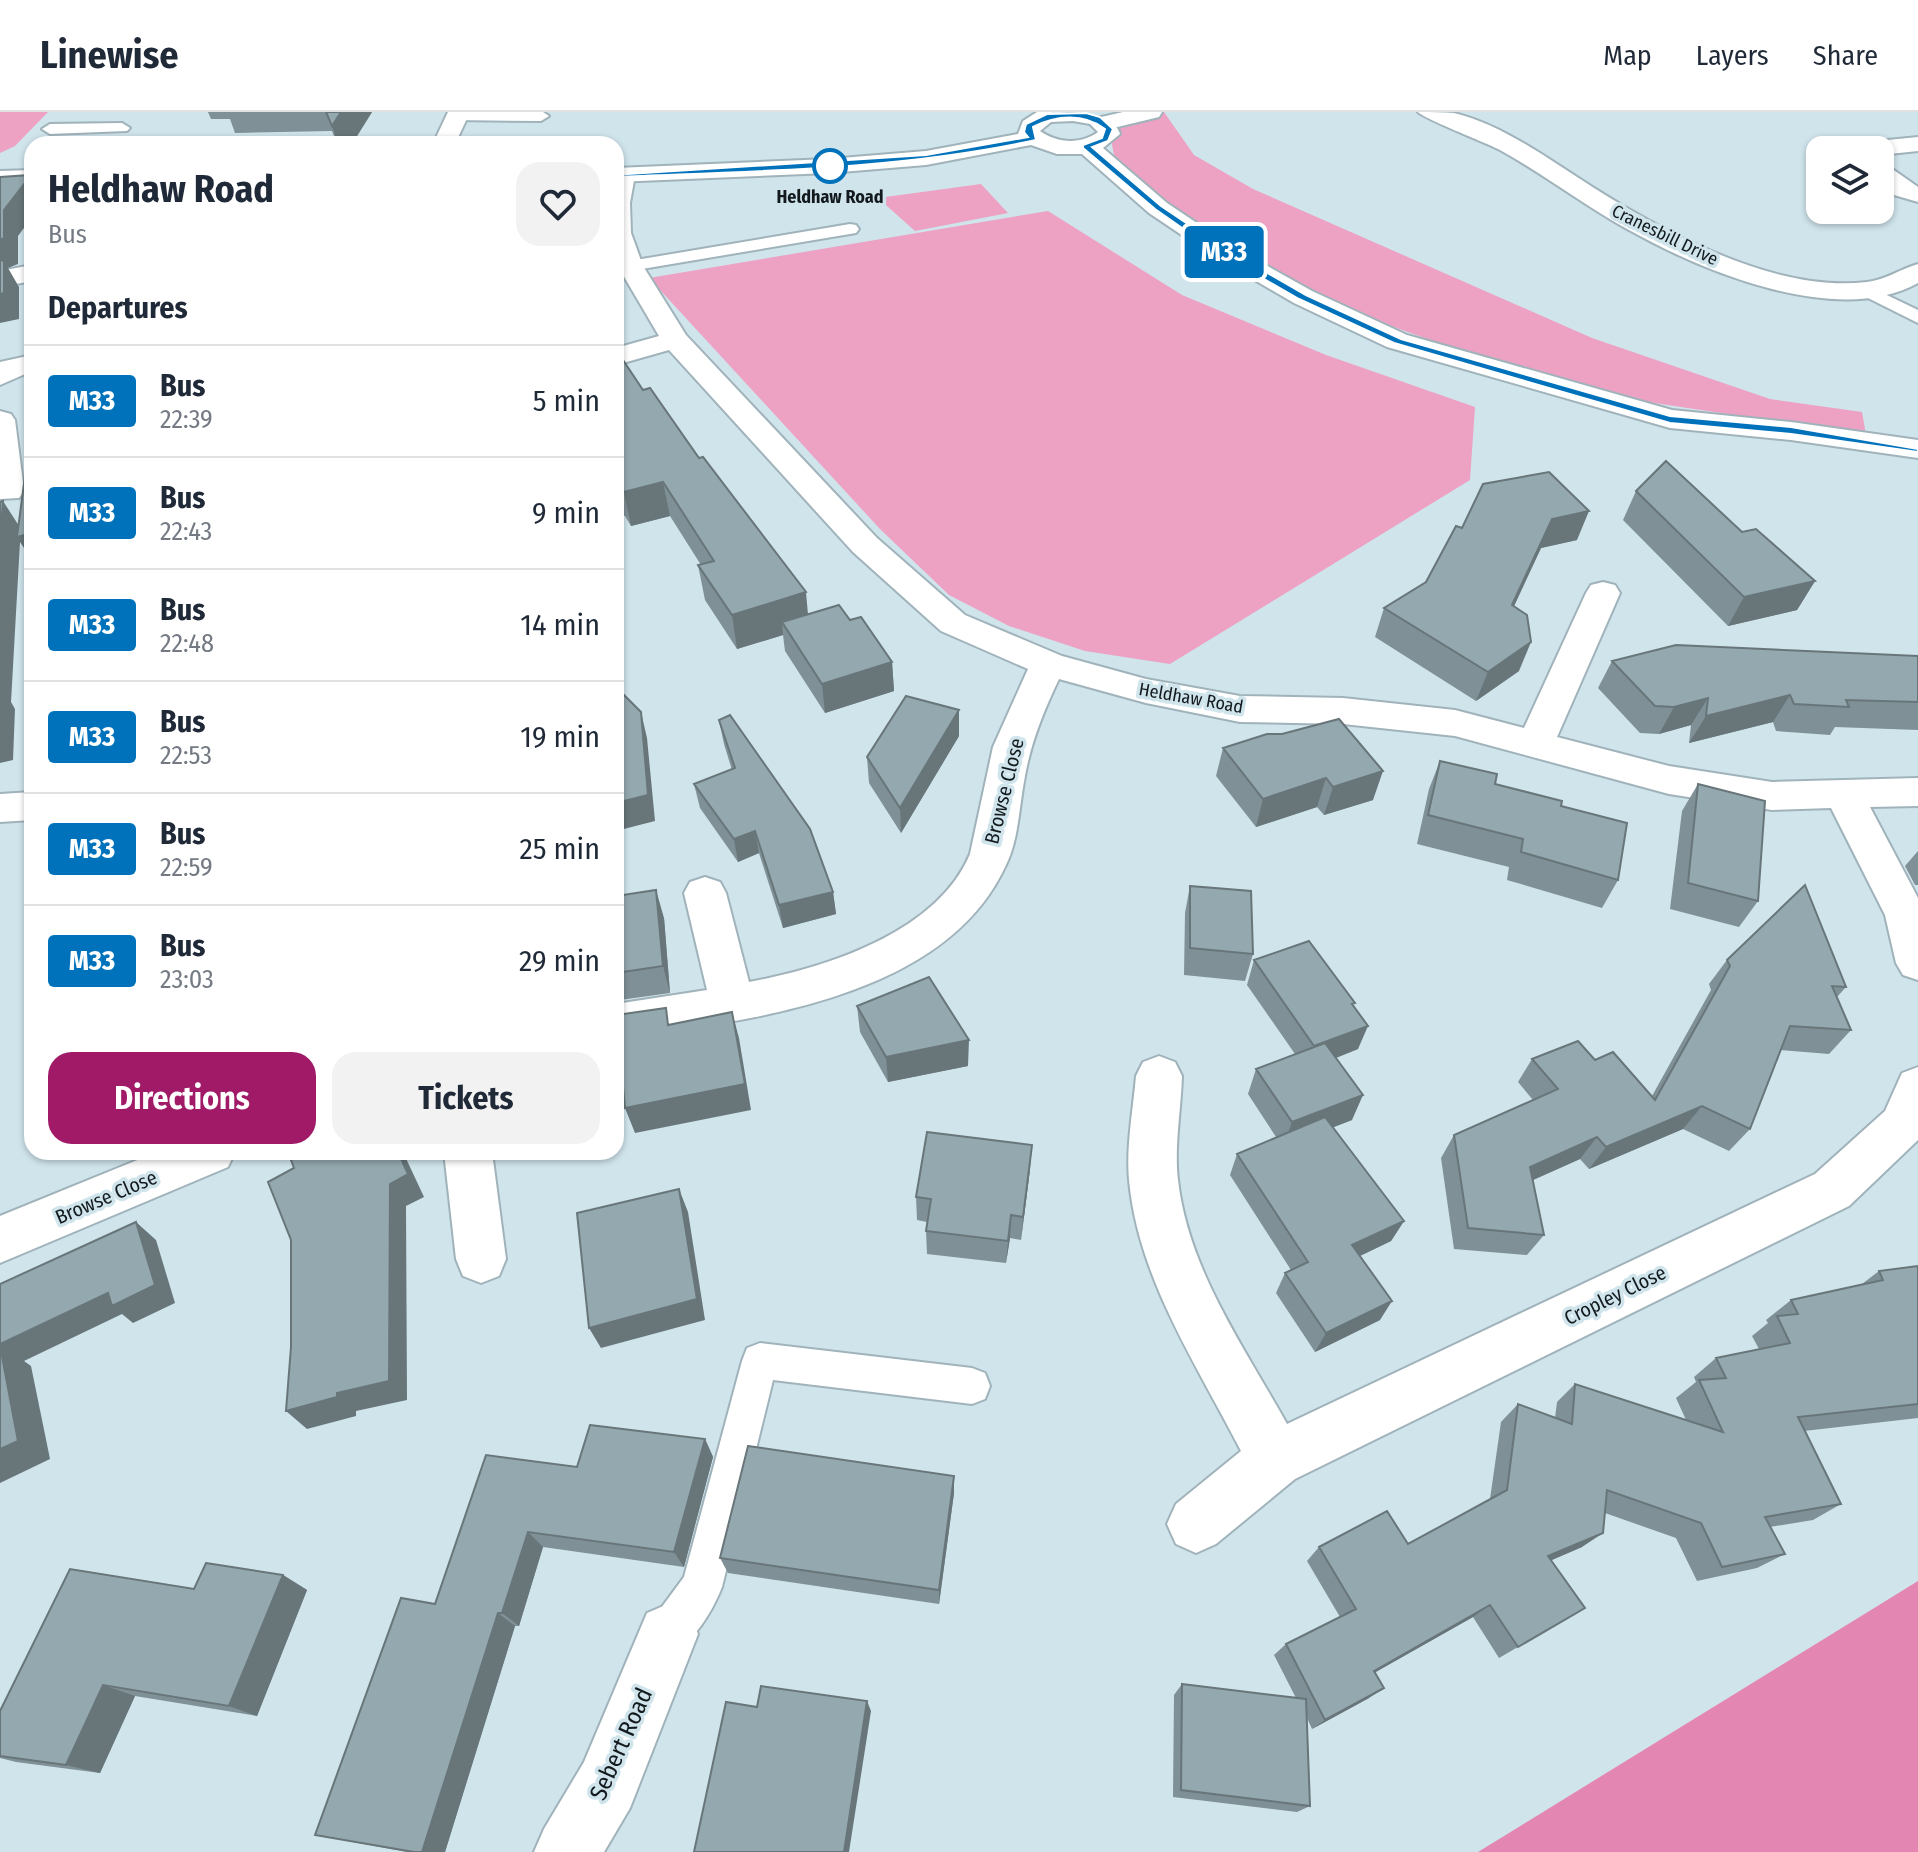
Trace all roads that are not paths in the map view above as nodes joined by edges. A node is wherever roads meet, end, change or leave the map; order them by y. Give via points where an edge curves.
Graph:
1 (131, 112) edge
2 (1151, 112) edge
3 (1429, 112) edge
4 (1045, 114) edge
5 (458, 115) edge
6 (541, 119) edge
7 (1105, 123) junction
8 (122, 128) junction
9 (50, 129) dead end
10 (1915, 133) edge
11 (115, 136) edge
12 (448, 136) edge
13 (1033, 138) junction
14 (1894, 140) edge
15 (1086, 146) junction
16 (624, 175) edge
17 (24, 177) edge
18 (0, 178) edge
19 (1894, 183) edge
20 (1918, 195) edge
21 (850, 229) dead end
22 (624, 250) edge
23 (630, 266) junction
24 (1918, 272) edge
25 (24, 274) edge
26 (0, 279) edge
27 (1868, 291) junction
28 (1918, 317) edge
29 (675, 340) junction
30 (624, 355) edge
31 (24, 365) edge
32 (0, 376) edge
33 (0, 420) edge
34 (1918, 449) edge
35 (13, 490) edge
36 (1603, 593) dead end
37 (1049, 664) junction
38 (1535, 745) junction
39 (1918, 792) edge
40 (1844, 796) junction
41 (24, 806) edge
42 (0, 808) edge
43 (705, 893) dead end
44 (1918, 963) edge
45 (732, 1003) junction
46 (624, 1021) edge
47 (1159, 1076) dead end
48 (1918, 1087) edge
49 (192, 1160) edge
50 (469, 1160) edge
51 (0, 1240) edge
52 (481, 1259) dead end
53 (972, 1386) dead end
54 (1275, 1459) junction
55 (1196, 1524) dead end
56 (668, 1634) joint
57 (567, 1852) edge

1 - 8 lane
2 - 7 street
3 - 27 street, Cranesbill Drive via 1507,144 1636,224 1731,268 1812,290
4 - 7 street via 1073,114
4 - 13 street via 1029,126
5 - 6 lane
5 - 12 street
7 - 15 street via 1105,139
8 - 9 lane
8 - 11 lane
10 - 14 street
13 - 15 street via 1056,146
13 - 16 street via 926,158
15 - 34 street via 1158,208 1219,249 1303,297 1397,341 1670,419
17 - 18 street
19 - 20 street
21 - 23 lane
22 - 23 street, Heldhaw Road
23 - 29 street, Heldhaw Road
24 - 27 street, Cranesbill Drive
25 - 26 street
27 - 28 lane
29 - 30 street
29 - 37 street, Heldhaw Road via 865,545 953,623
31 - 32 street
33 - 35 street
36 - 38 street
37 - 38 street, Heldhaw Road via 1146,691 1240,709 1343,711 1455,723
37 - 45 street, Browse Close via 1025,708 1005,776 997,831 980,877 944,919 895,953 821,984
38 - 40 street, Heldhaw Road via 1669,780 1772,796
39 - 40 street, Heldhaw Road
40 - 44 street via 1906,915
41 - 42 street
43 - 45 street
45 - 46 street, Browse Close
47 - 54 street via 1153,1177 1175,1271
48 - 54 street, Cropley Close via 1903,1124 1832,1190
49 - 51 street, Browse Close
50 - 52 street
53 - 56 lane via 760,1361 702,1587
54 - 55 street, Cropley Close
56 - 57 street, Sebert Road via 607,1785

